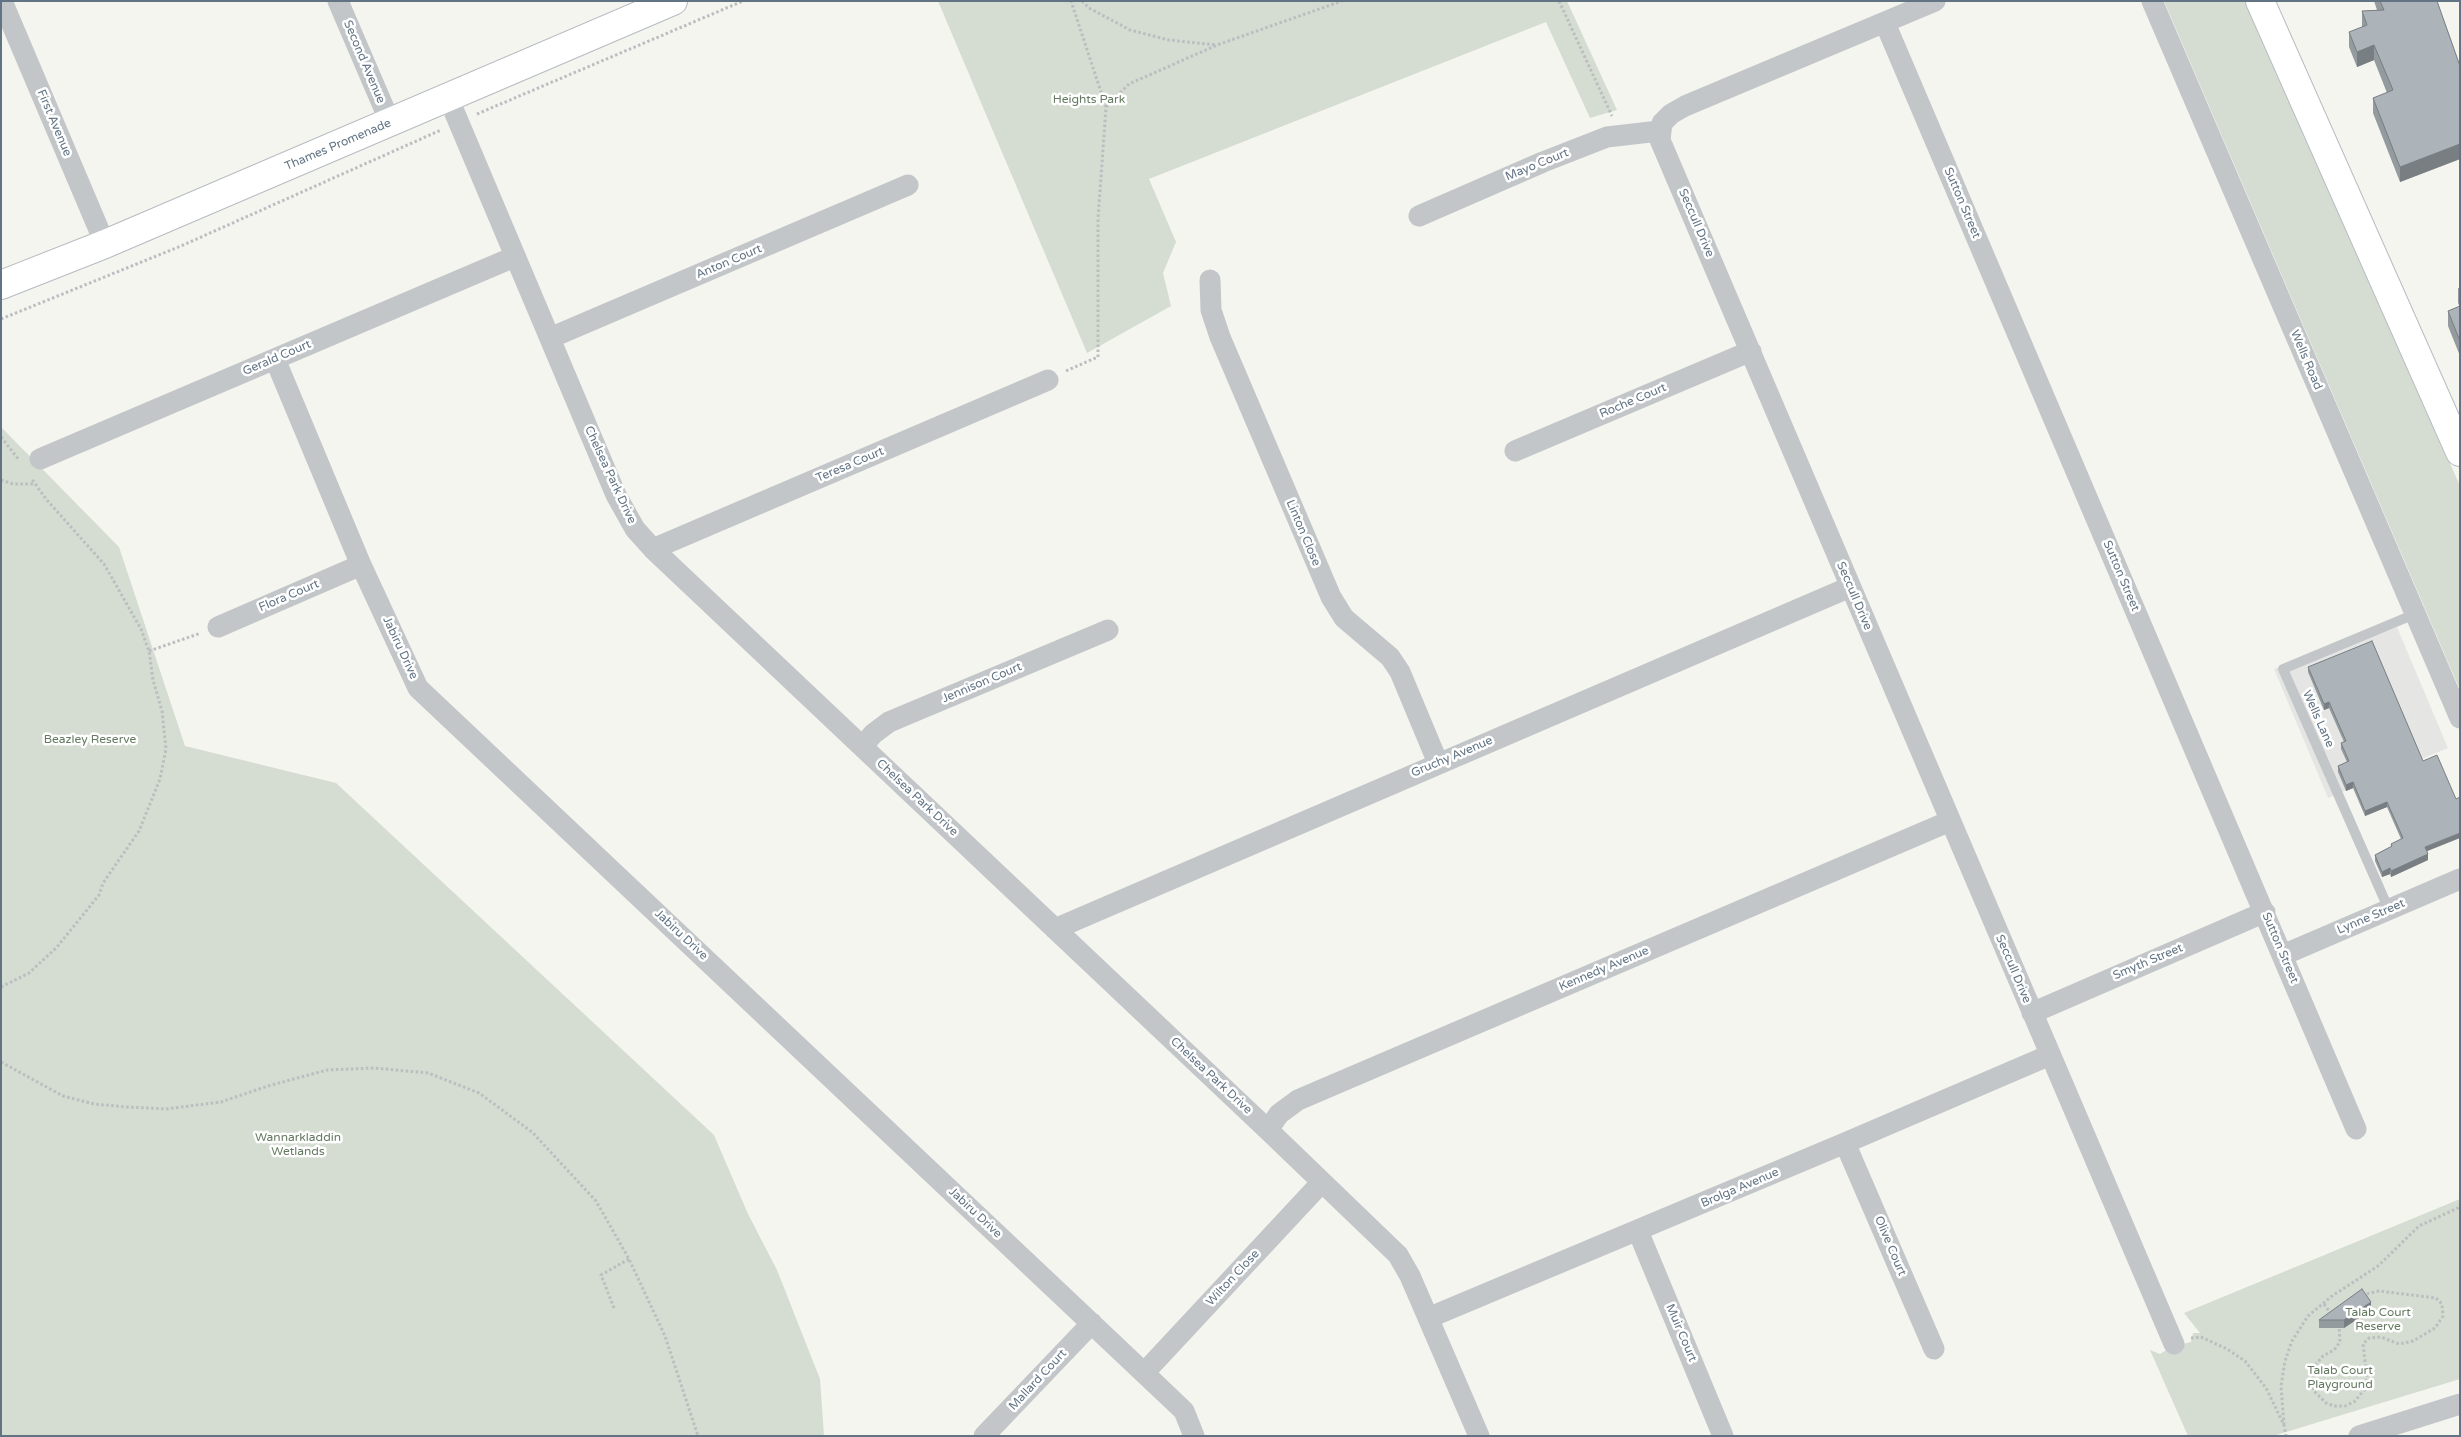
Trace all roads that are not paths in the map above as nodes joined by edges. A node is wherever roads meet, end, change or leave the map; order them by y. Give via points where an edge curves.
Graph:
1 (2, 1) edge
2 (338, 1) edge
3 (673, 1) edge
4 (1935, 1) edge
5 (2152, 1) edge
6 (2260, 1) edge
7 (1885, 23) junction
8 (448, 97) junction
9 (390, 122) junction
10 (1659, 131) junction
11 (908, 185) dead end
12 (1419, 216) dead end
13 (105, 244) junction
14 (514, 257) junction
15 (1210, 280) dead end
16 (1, 285) edge
17 (550, 338) junction
18 (1751, 351) junction
19 (276, 359) junction
20 (1048, 380) road end
21 (1515, 452) dead end
22 (2460, 452) edge
23 (30, 466) road end
24 (652, 549) junction
25 (361, 565) junction
26 (1850, 587) junction
27 (2415, 614) junction
28 (218, 627) road end
29 (1108, 630) dead end
30 (2460, 718) edge
31 (863, 746) junction
32 (1438, 763) junction
33 (1950, 821) junction
34 (2460, 879) edge
35 (2389, 910) junction
36 (2265, 912) junction
37 (1055, 929) junction
38 (2283, 955) junction
39 (2032, 1013) junction
40 (2050, 1055) junction
41 (2356, 1129) dead end
42 (1268, 1130) junction
43 (1845, 1143) junction
44 (1322, 1182) junction
45 (1638, 1231) junction
46 (1428, 1318) junction
47 (1092, 1323) junction
48 (2174, 1344) road end
49 (1934, 1349) dead end
50 (1144, 1373) junction
51 (2460, 1404) edge
52 (984, 1436) edge
53 (1194, 1436) edge
54 (1479, 1436) edge
55 (1724, 1436) edge
56 (2359, 1436) edge

1 - 13 street, First Avenue
2 - 9 street, Second Avenue
3 - 8 main road, Thames Promenade
4 - 7 street
5 - 27 street, Wells Road
6 - 22 main road
7 - 10 street via 1685,106 1671,114
7 - 36 street, Sutton Street
8 - 9 main road, Thames Promenade
8 - 14 street, Chelsea Park Drive
9 - 13 main road, Thames Promenade
10 - 12 street, Mayo Court via 1608,137
10 - 18 street, Seccull Drive via 1660,140
11 - 17 street, Anton Court
13 - 16 main road, Thames Promenade
14 - 17 street, Chelsea Park Drive
14 - 19 street, Gerald Court
15 - 32 street, Linton Close via 1211,310 1220,337 1331,597 1344,618 1390,657 1400,672
17 - 24 street, Chelsea Park Drive via 616,495 634,529
18 - 21 street, Roche Court
18 - 26 street, Seccull Drive
19 - 23 street, Gerald Court
19 - 25 street, Jabiru Drive
20 - 24 street, Teresa Court
24 - 31 street, Chelsea Park Drive
25 - 28 street, Flora Court
25 - 47 street, Jabiru Drive via 418,688
26 - 32 street, Gruchy Avenue
26 - 33 street, Seccull Drive
27 - 30 street, Wells Road
27 - 35 lane, Wells Lane via 2283,670
29 - 31 street, Jennison Court via 889,722
31 - 37 street, Chelsea Park Drive
32 - 37 street, Gruchy Avenue
33 - 39 street, Seccull Drive
33 - 42 street, Kennedy Avenue via 1298,1100 1279,1114
34 - 35 street, Lynne Street
35 - 38 street, Lynne Street
36 - 38 street, Sutton Street
36 - 39 street, Smyth Street
37 - 42 street, Chelsea Park Drive
38 - 41 street, Sutton Street
39 - 40 street, Seccull Drive
40 - 43 street, Brolga Avenue
40 - 48 street, Seccull Drive
42 - 44 street, Chelsea Park Drive
43 - 45 street, Brolga Avenue
43 - 49 street, Olive Court
44 - 46 street, Chelsea Park Drive via 1398,1256
44 - 50 street, Wilton Close
45 - 46 street, Brolga Avenue
45 - 55 street, Muir Court
46 - 54 street, Chelsea Park Drive
47 - 50 street, Jabiru Drive
47 - 52 street, Mallard Court
50 - 53 street, Jabiru Drive via 1184,1411
51 - 56 street

